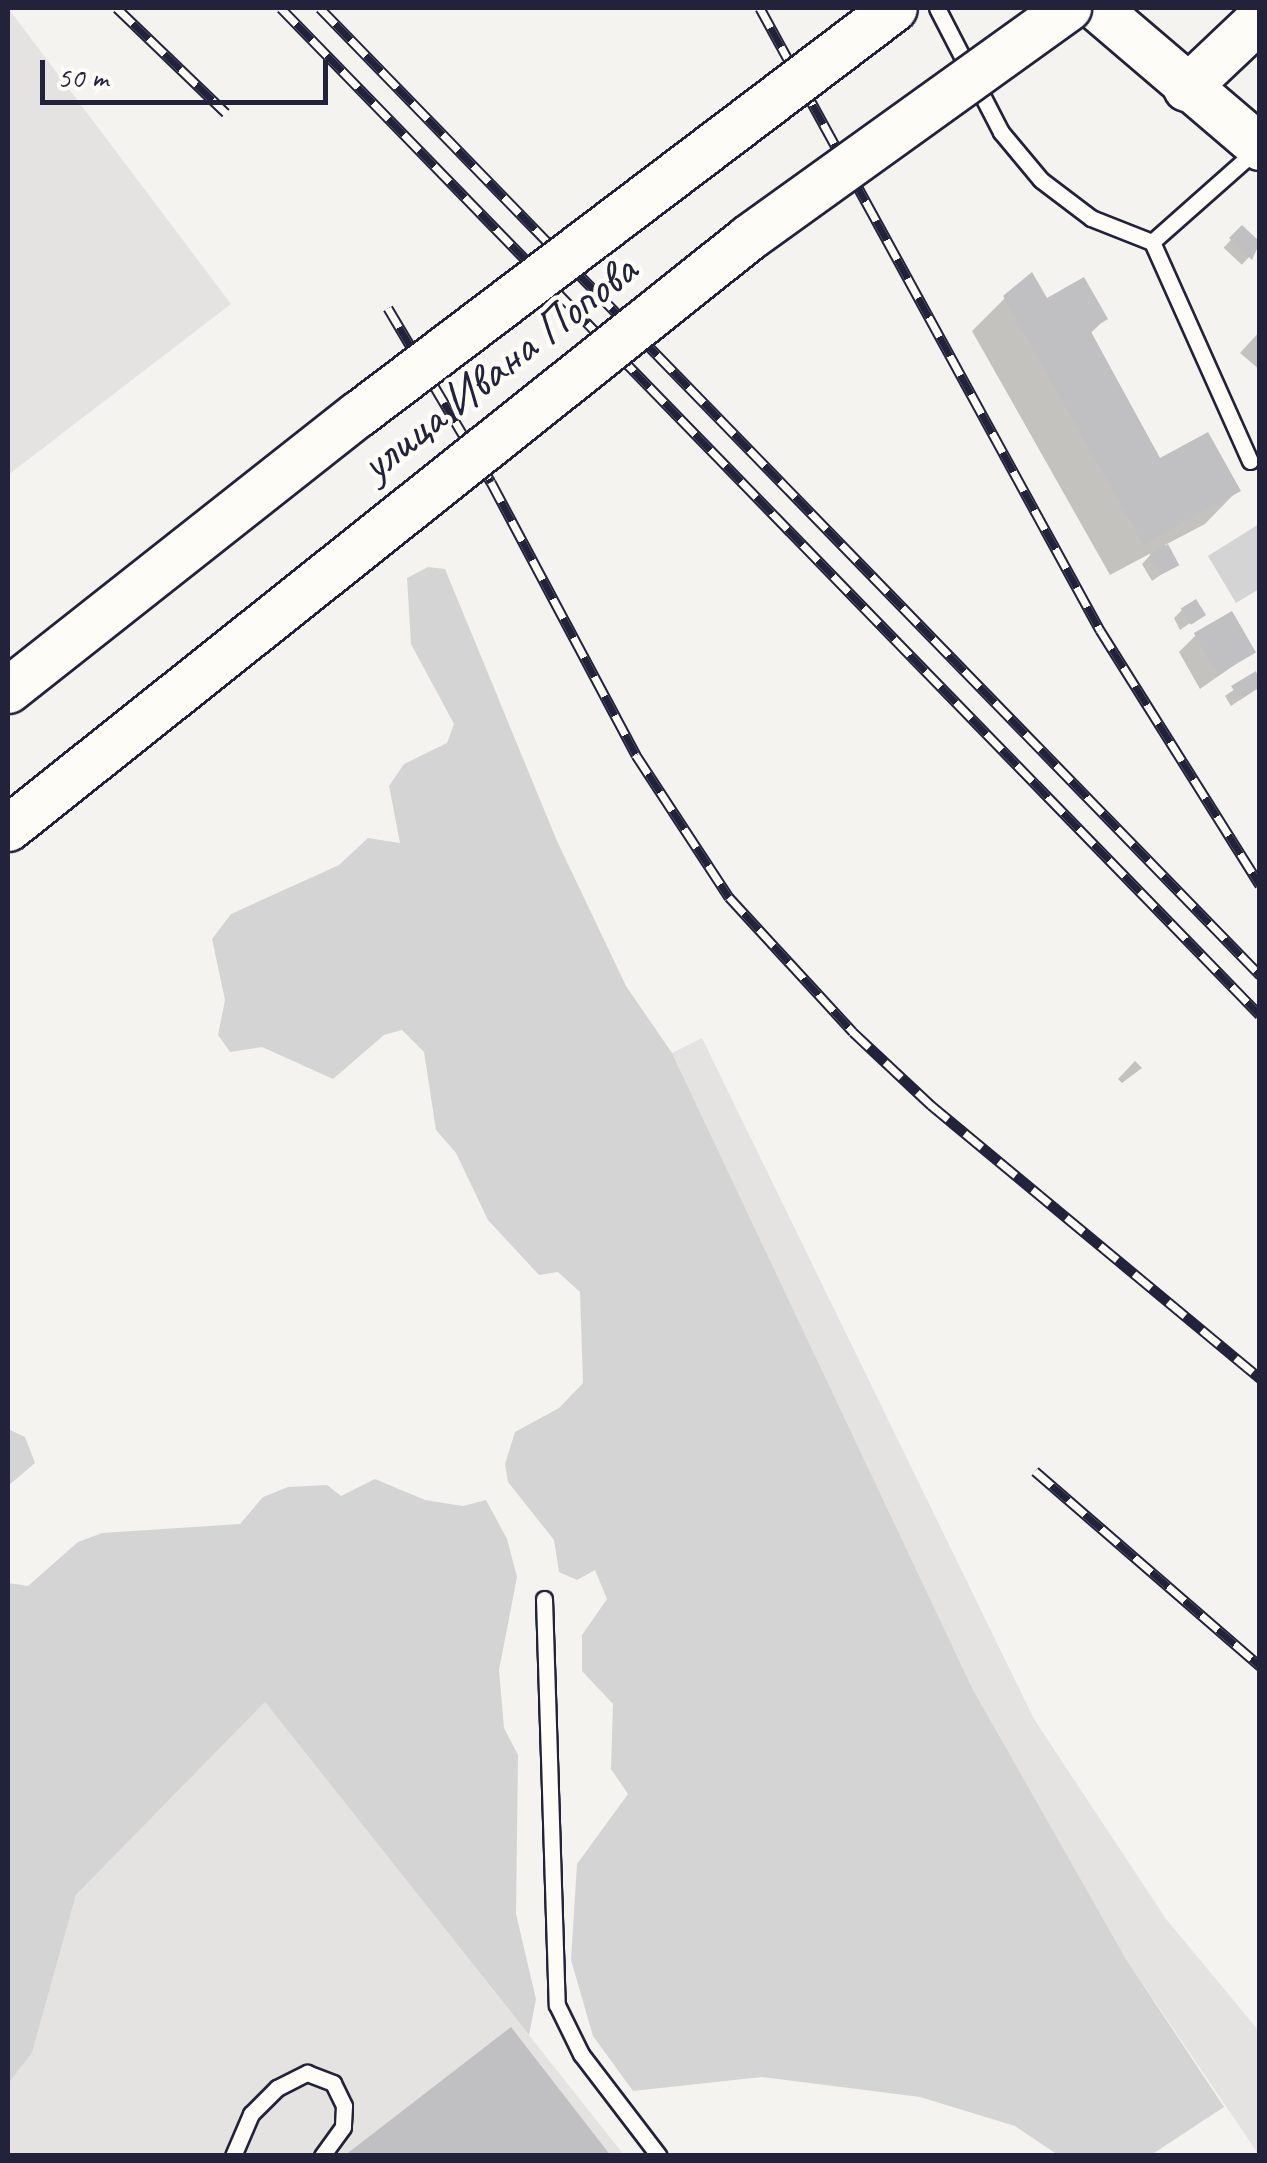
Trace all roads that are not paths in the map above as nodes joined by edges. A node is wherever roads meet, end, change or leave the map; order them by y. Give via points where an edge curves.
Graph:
1 (894, 8) edge
2 (937, 8) edge
3 (1068, 8) edge
4 (1097, 8) edge
5 (1260, 18) edge
6 (1186, 88) junction
7 (1259, 147) edge
8 (1152, 242) junction
9 (1250, 461) dead end
10 (8, 690) edge
11 (8, 828) edge
12 (544, 1600) dead end
13 (233, 2156) edge
14 (322, 2156) edge
15 (660, 2156) edge

1 - 10 main road, улица Ивана Попова, bridge via 358,414
2 - 8 lane via 1001,132 1040,180 1091,218
3 - 11 main road, улица Ивана Попова, bridge via 749,237
4 - 6 main road
5 - 6 main road
6 - 7 main road
7 - 8 lane
8 - 9 lane
12 - 15 lane via 557,2005 581,2054
13 - 14 lane via 251,2114 277,2088 307,2074 333,2083 344,2106 343,2126

